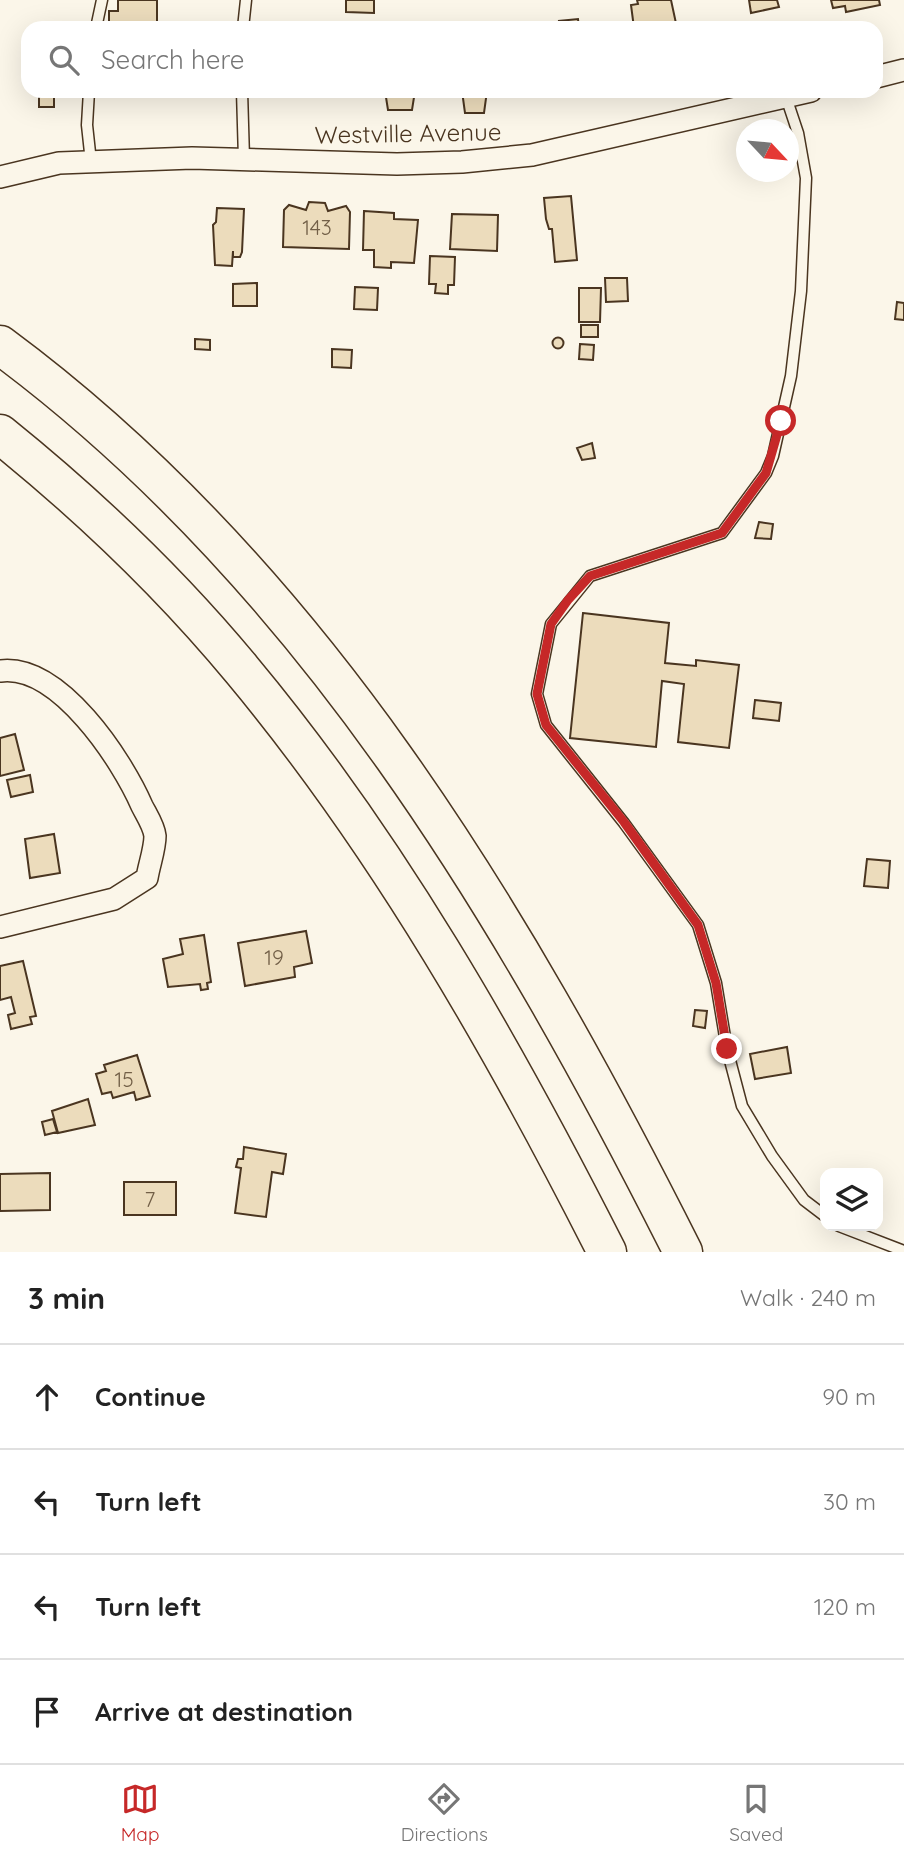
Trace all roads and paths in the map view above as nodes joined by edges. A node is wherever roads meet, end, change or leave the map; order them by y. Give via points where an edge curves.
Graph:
1 (103, 0) edge
2 (246, 0) edge
3 (98, 21) edge
4 (244, 21) edge
5 (904, 71) edge
6 (883, 76) edge
7 (89, 98) edge
8 (242, 98) edge
9 (782, 98) edge
10 (786, 98) edge
11 (244, 159) junction
12 (91, 162) junction
13 (0, 177) edge
14 (0, 345) edge
15 (0, 434) edge
16 (0, 671) edge
17 (0, 928) edge
18 (820, 1212) edge
19 (852, 1231) edge
20 (904, 1251) edge
21 (607, 1252) edge
22 (683, 1252) edge

1 - 3 lane
2 - 4 lane
5 - 6 street
7 - 12 lane
8 - 11 lane
9 - 11 street, Westville Avenue via 532,155 397,164
10 - 18 lane via 806,178 801,292 774,456 722,533 590,576 551,624 537,694 546,725 698,925 716,983 742,1106 804,1200
11 - 12 street, Westville Avenue
12 - 13 street, Westville Avenue via 59,163
14 - 22 highway via 103,429 197,516 283,611 362,710 435,816 529,968 629,1145
15 - 21 highway via 125,542 242,670 300,743 465,993
16 - 17 street via 41,681 89,721 131,780 155,834 147,878 114,899
19 - 20 lane

